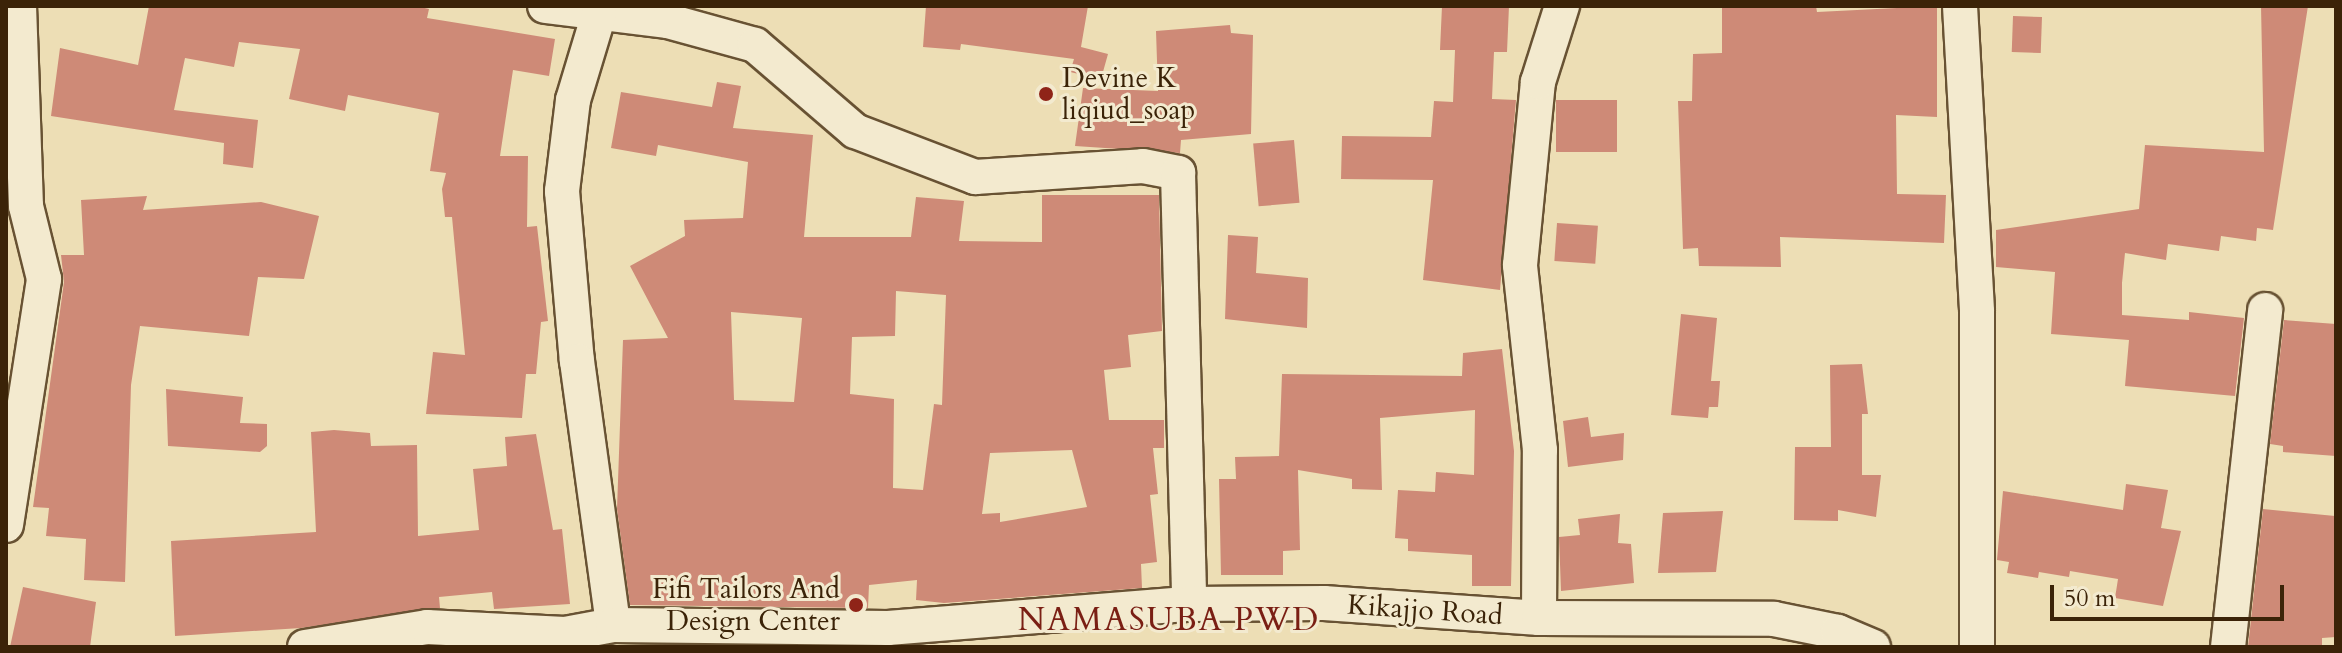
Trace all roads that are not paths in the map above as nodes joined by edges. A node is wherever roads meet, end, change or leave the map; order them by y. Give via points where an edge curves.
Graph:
1 (19, 6) edge
2 (545, 6) edge
3 (1562, 6) edge
4 (1960, 6) edge
5 (669, 13) edge
6 (599, 14) junction
7 (2265, 310) dead end
8 (6, 525) edge
9 (1189, 604) junction
10 (1539, 618) junction
11 (613, 625) junction
12 (1500, 632) edge
13 (890, 638) edge
14 (565, 641) edge
15 (305, 647) edge
16 (1873, 647) edge
17 (1977, 647) edge
18 (2228, 647) edge

1 - 8 street via 26,206 44,279
2 - 6 street
3 - 10 street via 1538,82 1520,265 1540,450
4 - 17 street via 1977,312
5 - 6 street
5 - 9 street via 755,45 855,131 975,177 1143,166 1178,173
6 - 11 street via 573,100 562,191 577,361
7 - 18 street
9 - 12 street, Kikajjo Road via 1324,603
9 - 13 street, Kikajjo Road
10 - 12 street, Kikajjo Road
10 - 16 street, Kikajjo Road via 1774,619 1838,632
11 - 13 street, Kikajjo Road
11 - 14 street, Kikajjo Road
14 - 15 street, Kikajjo Road via 427,627

